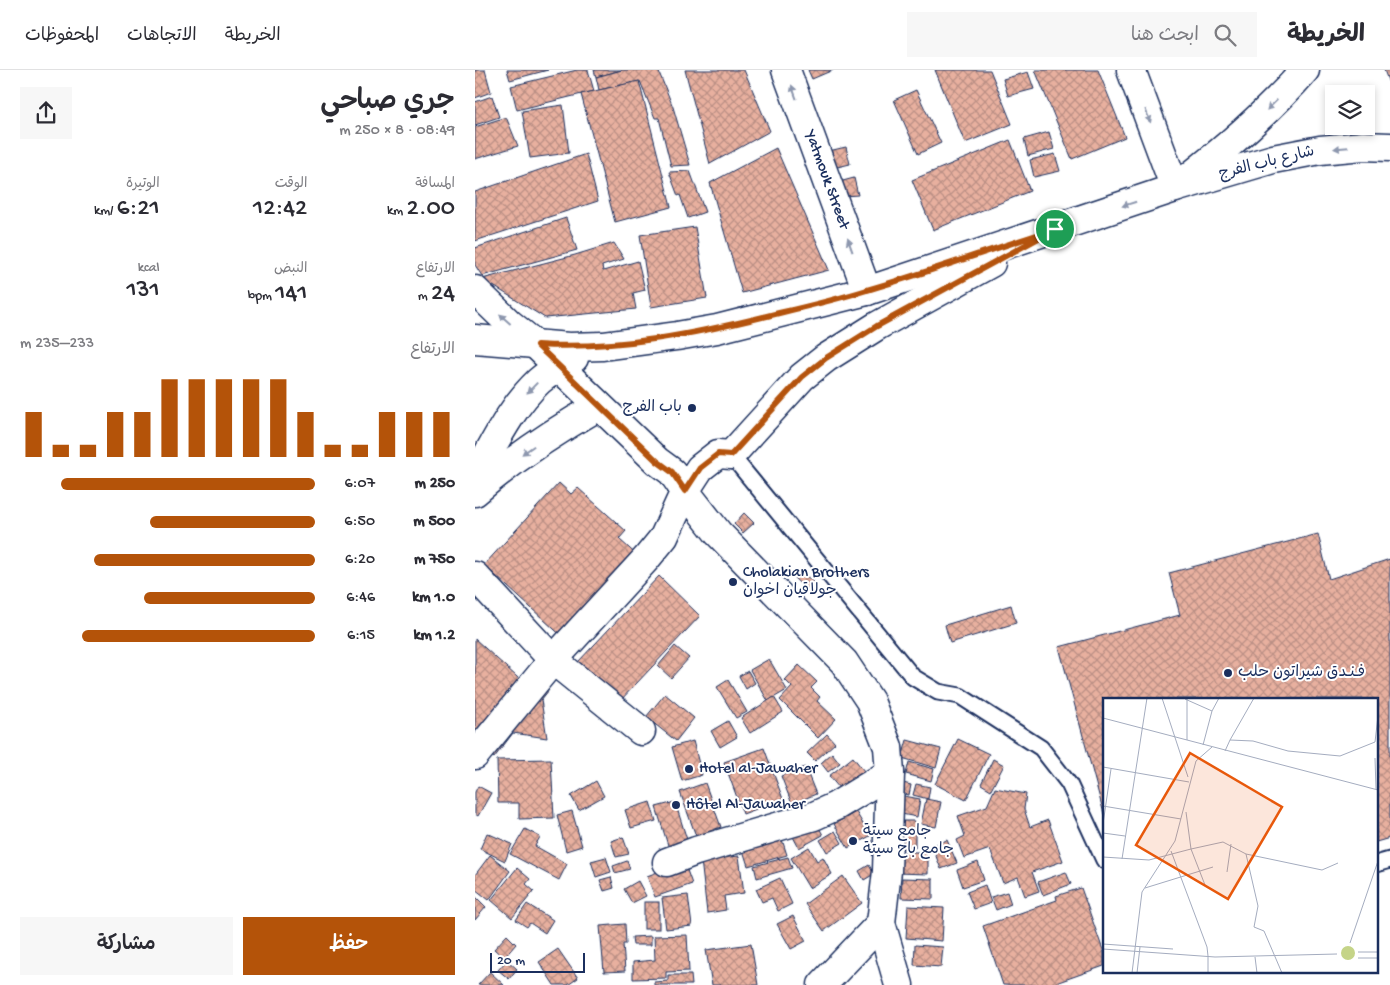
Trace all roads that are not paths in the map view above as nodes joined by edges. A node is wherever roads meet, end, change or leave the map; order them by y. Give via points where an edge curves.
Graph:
1 (786, 70) edge
2 (1131, 70) edge
3 (1305, 70) edge
4 (1390, 147) edge
5 (1175, 188) junction
6 (1055, 229) junction
7 (475, 290) edge
8 (867, 291) junction
9 (475, 339) edge
10 (537, 345) junction
11 (603, 346) junction
12 (558, 367) junction
13 (599, 406) junction
14 (731, 455) junction
15 (475, 477) edge
16 (685, 491) junction
17 (475, 492) edge
18 (475, 576) edge
19 (553, 660) junction
20 (641, 731) dead end
21 (475, 754) edge
22 (890, 772) junction
23 (1103, 858) edge
24 (1390, 860) edge
25 (667, 862) dead end
26 (1377, 864) edge
27 (881, 923) junction
28 (822, 985) edge
29 (899, 985) edge

8 -> 1 main road, Yatmouk Street
2 -> 5 main road
3 -> 5 main road, شارع باب الفرج via 1254,123
4 -> 5 main road, شارع باب الفرج via 1321,150 1273,159
5 -> 6 main road, شارع باب الفرج
6 - 8 main road, شارع باب الفرج
6 - 14 main road via 885,321 826,358 802,377
10 -> 7 main road
8 - 11 main road, شارع باب الفرج via 717,329
9 - 10 main road, شارع باب الفرج
10 - 11 main road, شارع باب الفرج
10 - 12 main road
11 - 12 main road
12 - 13 main road
12 -> 15 main road via 522,399
13 - 16 main road via 672,472
13 -> 17 main road via 525,452
14 - 16 main road via 718,454 700,468
14 - 23 lane via 913,677 938,692 960,696 1041,748 1069,784
16 - 19 main road via 664,537
16 - 22 main road via 718,533 844,662 879,719 888,747
18 - 19 main road
19 - 20 main road
19 - 21 main road
22 - 25 main road via 814,816
22 - 27 main road via 887,871
24 - 26 lane
27 - 28 main road
27 - 29 main road

